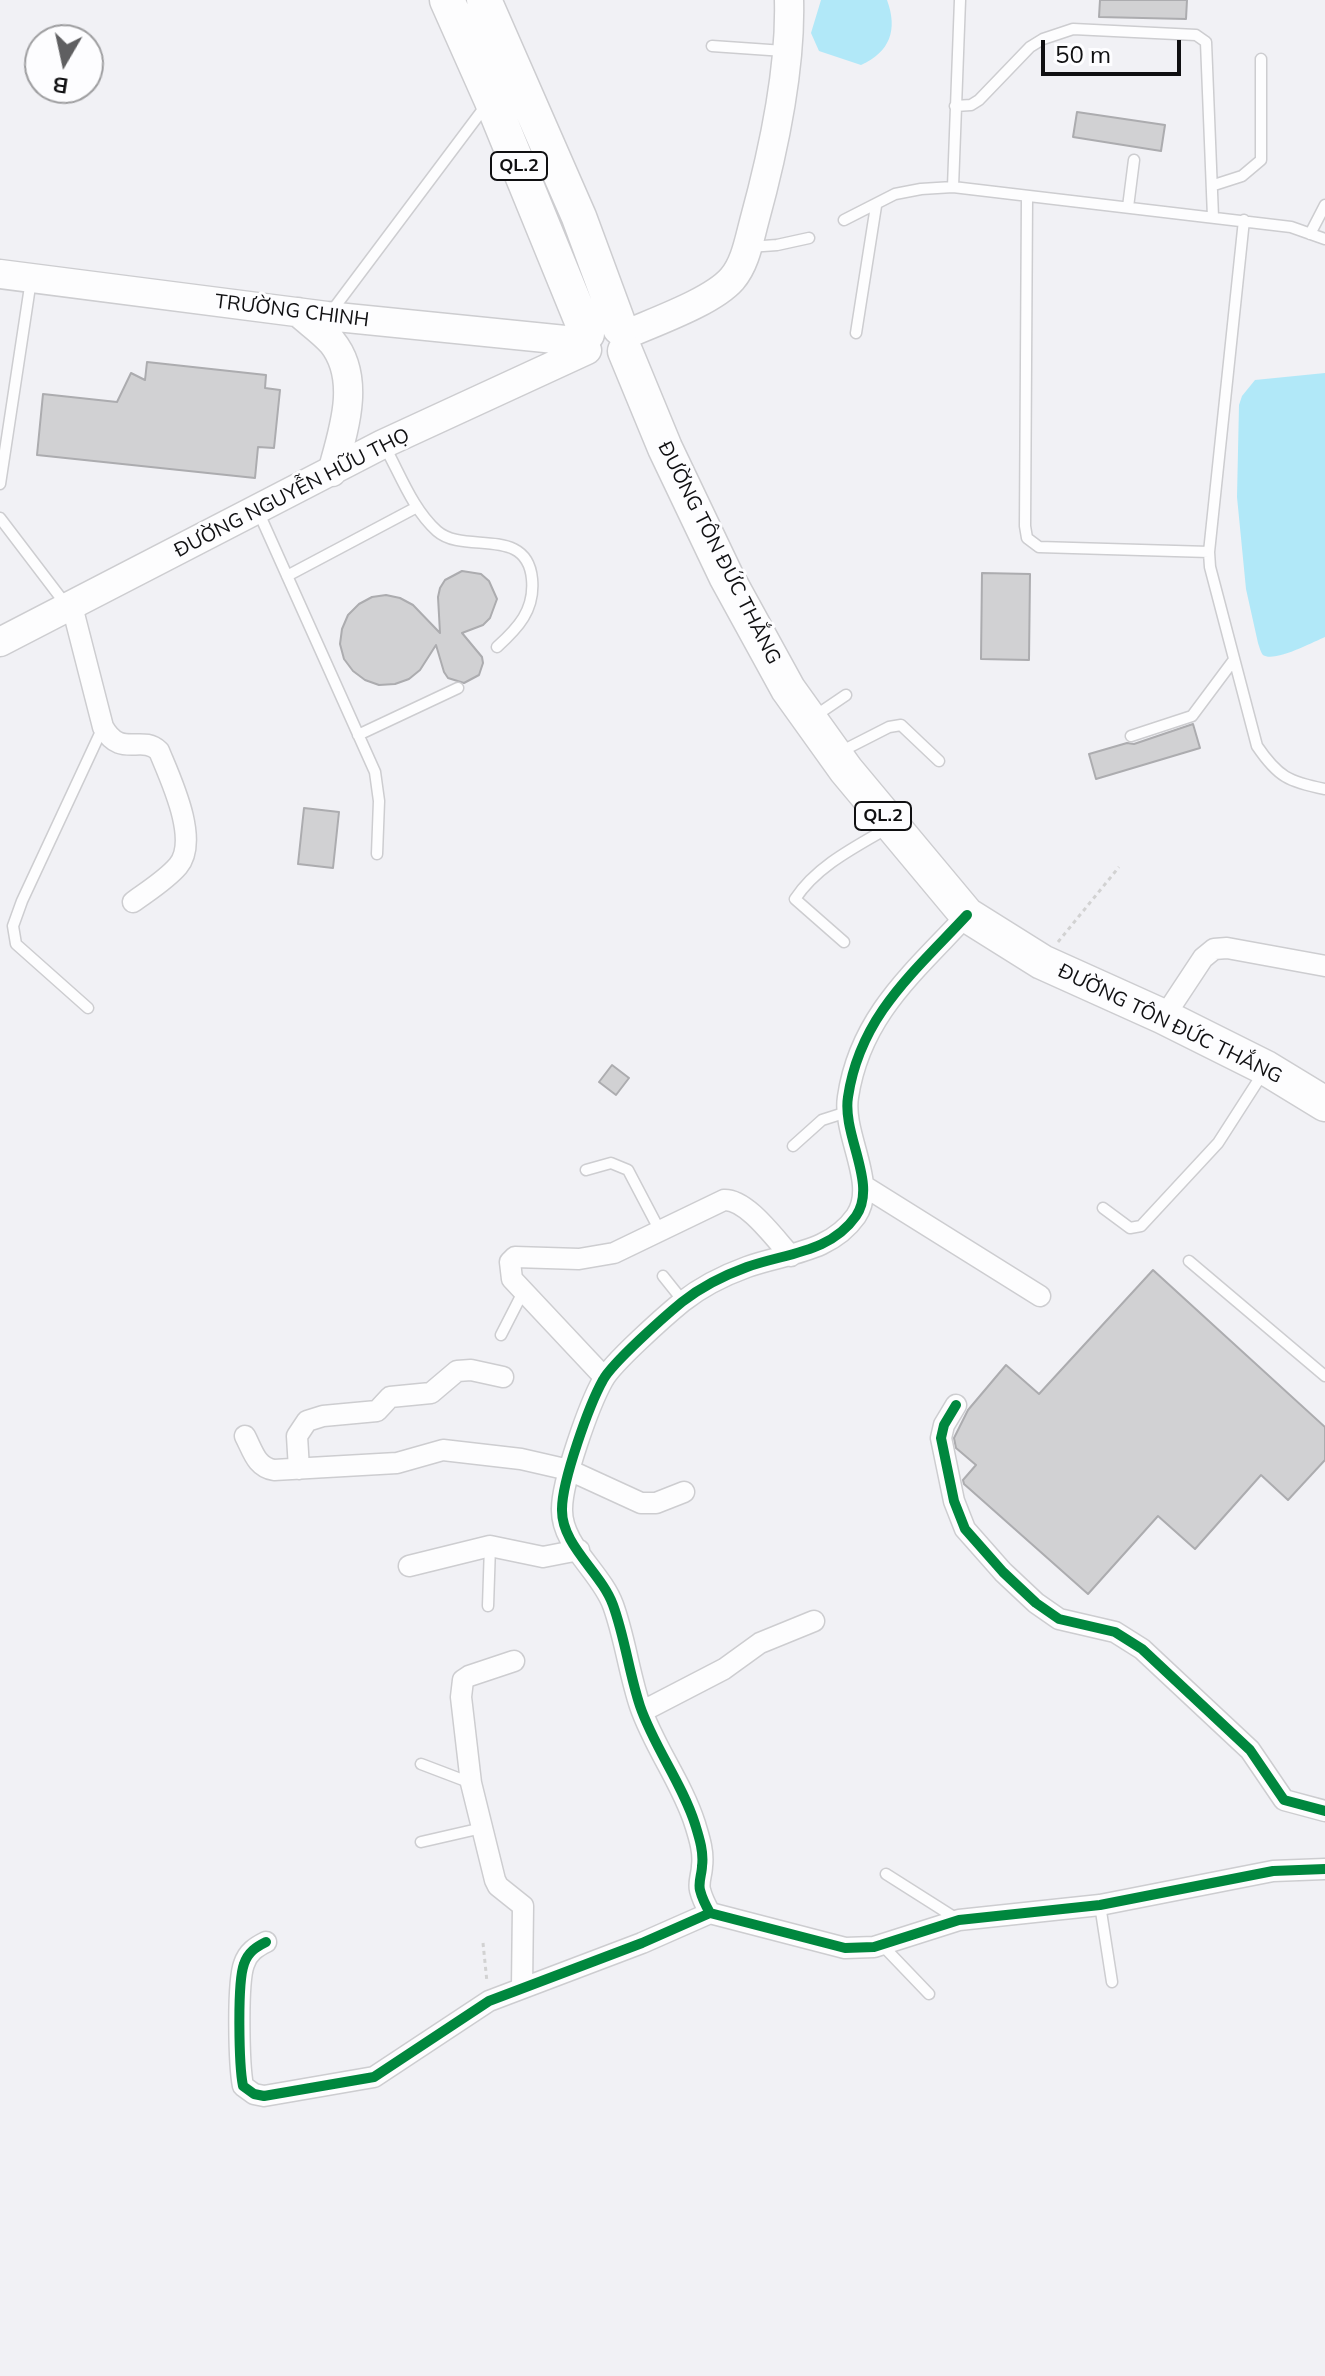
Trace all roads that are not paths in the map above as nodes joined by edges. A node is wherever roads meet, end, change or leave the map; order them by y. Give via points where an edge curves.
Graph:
1 (447, 0) edge
2 (484, 0) edge
3 (789, 0) edge
4 (960, 0) edge
5 (712, 46) dead end
6 (786, 51) junction
7 (1261, 59) dead end
8 (491, 99) junction
9 (955, 106) junction
10 (1134, 160) dead end
11 (1214, 185) junction
12 (953, 187) junction
13 (1027, 198) junction
14 (1325, 205) edge
15 (876, 206) junction
16 (1128, 207) junction
17 (1213, 217) junction
18 (844, 220) dead end
19 (1244, 220) junction
20 (1310, 234) junction
21 (809, 238) dead end
22 (1325, 239) edge
23 (747, 247) junction
24 (0, 274) edge
25 (31, 278) junction
26 (298, 312) junction
27 (327, 316) junction
28 (856, 333) dead end
29 (623, 338) junction
30 (586, 342) junction
31 (383, 444) junction
32 (332, 472) junction
33 (0, 484) edge
34 (417, 507) junction
35 (257, 509) junction
36 (0, 518) edge
37 (1209, 552) junction
38 (287, 576) junction
39 (70, 607) junction
40 (0, 642) edge
41 (497, 647) dead end
42 (1233, 661) junction
43 (458, 688) dead end
44 (846, 695) dead end
45 (810, 719) junction
46 (103, 727) junction
47 (358, 735) junction
48 (1131, 736) dead end
49 (835, 755) junction
50 (939, 761) dead end
51 (1325, 789) edge
52 (892, 826) junction
53 (377, 854) dead end
54 (133, 902) dead end
55 (967, 915) junction
56 (844, 942) dead end
57 (1325, 966) edge
58 (88, 1008) dead end
59 (1164, 1017) junction
60 (1266, 1068) junction
61 (1325, 1104) edge
62 (847, 1112) junction
63 (793, 1146) dead end
64 (586, 1170) dead end
65 (864, 1186) junction
66 (1103, 1208) dead end
67 (660, 1231) junction
68 (791, 1256) junction
69 (1189, 1261) dead end
70 (663, 1276) dead end
71 (523, 1292) junction
72 (1040, 1296) dead end
73 (683, 1301) junction
74 (501, 1335) dead end
75 (1325, 1376) edge
76 (503, 1377) dead end
77 (604, 1377) junction
78 (956, 1405) dead end
79 (245, 1436) dead end
80 (299, 1469) junction
81 (569, 1470) junction
82 (684, 1492) dead end
83 (490, 1546) junction
84 (579, 1550) junction
85 (409, 1566) dead end
86 (488, 1606) dead end
87 (814, 1621) dead end
88 (514, 1661) dead end
89 (643, 1711) junction
90 (421, 1764) dead end
91 (471, 1783) junction
92 (1325, 1811) edge
93 (482, 1828) junction
94 (421, 1842) dead end
95 (1325, 1869) edge
96 (886, 1874) dead end
97 (1100, 1905) junction
98 (710, 1913) junction
99 (959, 1920) junction
100 (266, 1942) dead end
101 (882, 1945) junction
102 (1112, 1982) dead end
103 (522, 1987) junction
104 (929, 1994) dead end

1 - 8 highway, QL.2
2 - 29 highway, QL.2 via 573,204
3 - 6 main road
4 - 9 lane
5 - 6 lane
6 - 23 main road via 766,179
7 - 11 lane via 1261,160 1242,176
8 - 27 lane
8 - 30 highway, QL.2
9 - 11 lane via 979,100 1030,47 1073,29 1196,35 1206,42
9 - 12 lane
10 - 16 lane
11 - 17 lane
12 - 13 lane
12 - 15 lane via 907,190
13 - 16 lane
13 - 37 lane via 1027,538 1039,547
14 - 20 lane
15 - 18 lane
15 - 28 lane
16 - 17 lane
17 - 19 lane
19 - 20 lane
19 - 37 lane
20 - 22 lane
21 - 23 lane
23 - 29 main road via 741,267 724,287
24 - 25 main road, TRƯỜNG CHINH
25 - 26 main road, TRƯỜNG CHINH
25 - 33 lane
26 - 27 main road, TRƯỜNG CHINH
26 - 32 main road via 333,344 349,393
27 - 30 main road, TRƯỜNG CHINH
29 - 30 highway via 620,357 605,363 597,361
29 - 45 highway, ĐƯỜNG TÔN ĐỨC THẮNG / QL.2 via 665,448 726,576
30 - 31 main road, ĐƯỜNG NGUYỄN HỮU THỌ
31 - 32 main road, ĐƯỜNG NGUYỄN HỮU THỌ
31 - 34 lane
32 - 35 main road, ĐƯỜNG NGUYỄN HỮU THỌ
34 - 38 lane
34 - 41 lane via 449,540 509,546 531,569 529,607 520,626
35 - 38 lane
35 - 39 main road, ĐƯỜNG NGUYỄN HỮU THỌ
36 - 39 lane
37 - 42 lane
38 - 47 lane
39 - 40 main road, ĐƯỜNG NGUYỄN HỮU THỌ
39 - 46 street
42 - 48 lane via 1192,716
42 - 51 lane via 1257,746 1273,771 1295,783
43 - 47 lane
44 - 45 lane
45 - 49 highway, ĐƯỜNG TÔN ĐỨC THẮNG / QL.2
46 - 54 street via 118,744 150,745 159,751 186,828 179,865
46 - 58 lane via 13,926 16,944
47 - 53 lane via 375,772
49 - 50 lane via 901,725
49 - 52 highway, ĐƯỜNG TÔN ĐỨC THẮNG / QL.2
52 - 55 highway, ĐƯỜNG TÔN ĐỨC THẮNG / QL.2
52 - 56 lane via 830,864 805,883 795,899
55 - 59 highway, ĐƯỜNG TÔN ĐỨC THẮNG / QL.2 via 1042,962
55 - 62 street via 880,1011 856,1060
57 - 59 street via 1214,949
59 - 60 highway, ĐƯỜNG TÔN ĐỨC THẮNG / QL.2
60 - 61 highway, ĐƯỜNG TÔN ĐỨC THẮNG / QL.2
60 - 66 lane via 1218,1143 1141,1226 1130,1228
62 - 63 lane via 822,1120
62 - 65 street
64 - 67 lane via 611,1163 628,1170
65 - 68 street via 863,1206 853,1221 837,1236
65 - 72 street
67 - 68 street via 731,1200 743,1205
67 - 71 street via 594,1258 515,1257 509,1271
68 - 73 street via 749,1266
69 - 75 lane
70 - 73 lane
71 - 74 lane
71 - 77 street
73 - 77 street
76 - 80 street via 457,1371 431,1393 390,1397 377,1411 307,1421 297,1436
77 - 81 street
78 - 92 street via 941,1438 954,1501 965,1529 1003,1572 1059,1619 1115,1632 1142,1649 1250,1750 1284,1800
79 - 80 street via 264,1468
80 - 81 street via 397,1463 443,1450
81 - 82 street via 641,1503
81 - 84 street via 562,1519
83 - 84 street via 543,1557
83 - 85 street
83 - 86 lane
84 - 89 street via 607,1590
87 - 89 street via 760,1643 724,1669
88 - 91 street via 463,1680
89 - 98 street via 693,1819 703,1863 700,1890
90 - 91 lane
91 - 93 street
93 - 94 lane
93 - 103 street via 498,1886 523,1906
95 - 97 street via 1273,1871
96 - 99 lane
97 - 99 street
97 - 102 lane
98 - 101 street via 845,1948
98 - 103 street
99 - 101 street
100 - 103 street via 250,1952 243,1965 239,2004 243,2086 254,2094 374,2077 489,2001
101 - 104 lane

